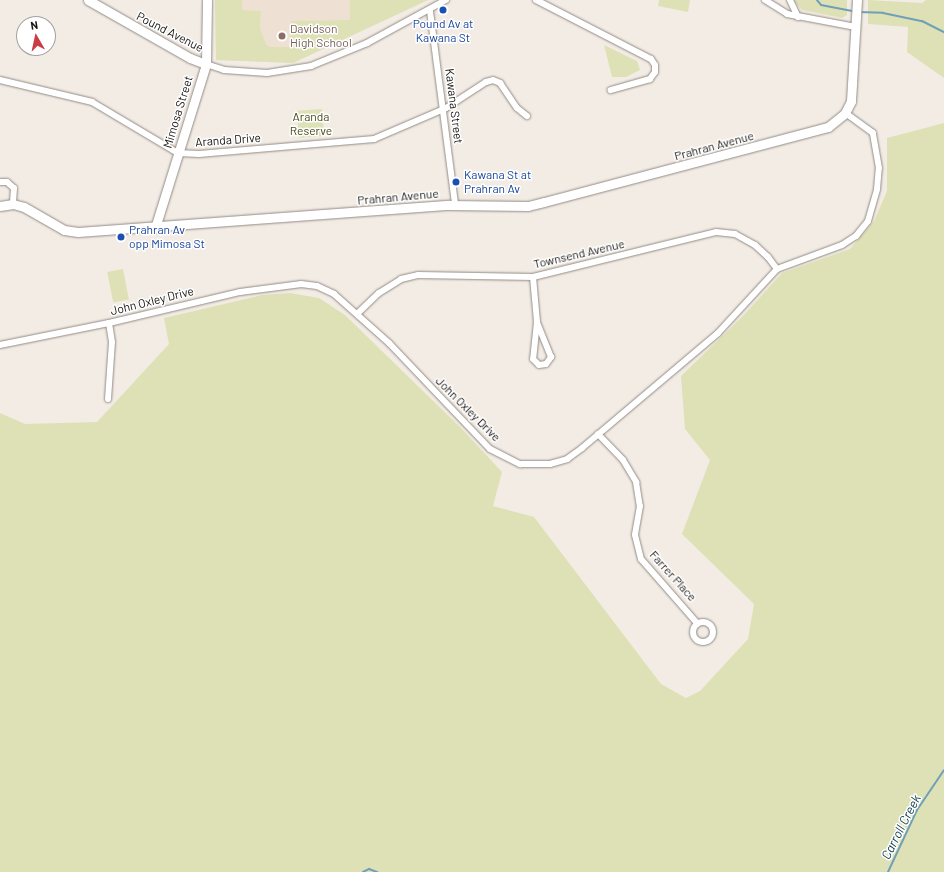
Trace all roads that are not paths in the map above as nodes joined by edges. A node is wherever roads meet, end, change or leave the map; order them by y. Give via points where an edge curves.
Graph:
1 (89, 0) edge
2 (207, 0) edge
3 (446, 0) edge
4 (536, 0) edge
5 (765, 0) edge
6 (790, 0) edge
7 (857, 0) edge
8 (430, 11) junction
9 (798, 17) junction
10 (856, 27) junction
11 (206, 64) junction
12 (0, 80) edge
13 (611, 90) dead end
14 (443, 108) junction
15 (845, 113) junction
16 (527, 116) dead end
17 (178, 153) junction
18 (0, 182) edge
19 (13, 204) junction
20 (455, 204) junction
21 (0, 206) edge
22 (155, 228) junction
23 (777, 269) junction
24 (533, 277) junction
25 (358, 314) junction
26 (537, 322) junction
27 (109, 323) junction
28 (0, 345) edge
29 (108, 399) dead end
30 (598, 434) junction
31 (698, 624) dead end

1 - 11 street, Pound Avenue via 183,54
2 - 11 street, Mimosa Street
3 - 8 street, Pound Avenue
4 - 13 street via 651,59 655,65 655,72 650,79
5 - 9 street via 787,14
6 - 9 street
7 - 10 street, Prahran Avenue
8 - 11 street, Pound Avenue via 367,43 311,66 267,73 224,70
8 - 14 street, Kawana Street
9 - 10 street
10 - 15 street, Prahran Avenue via 854,81 851,101
11 - 17 street, Mimosa Street
12 - 17 street, Aranda Drive via 92,102
14 - 16 street, Aranda Drive via 493,80 500,83 517,108
14 - 17 street, Aranda Drive via 374,139 199,154
14 - 20 street, Kawana Street
15 - 20 street, Prahran Avenue via 828,127 808,133 528,206
15 - 23 street, John Oxley Drive via 873,133 877,146 877,189 868,221 856,236 842,245
17 - 22 street, Mimosa Street
18 - 19 street via 7,182 14,188
19 - 21 street, Prahran Avenue
19 - 22 street, Prahran Avenue via 30,209 58,228 70,232
20 - 22 street, Prahran Avenue
23 - 24 street, Townsend Avenue via 755,245 735,234 716,232
23 - 30 street, John Oxley Drive via 718,332
24 - 25 street, Townsend Avenue via 418,275 401,280 379,293
24 - 26 street
25 - 27 street, John Oxley Drive via 334,294 317,286 301,284 240,292
25 - 30 street, John Oxley Drive via 490,449 505,458 533,465 550,464 567,459
26 - 26 street via 551,357 546,364 539,365 536,364 533,352
27 - 28 street, John Oxley Drive
27 - 29 street via 112,342
30 - 31 street, Farrer Place via 623,460 636,482 640,506 635,535 642,560 694,616

